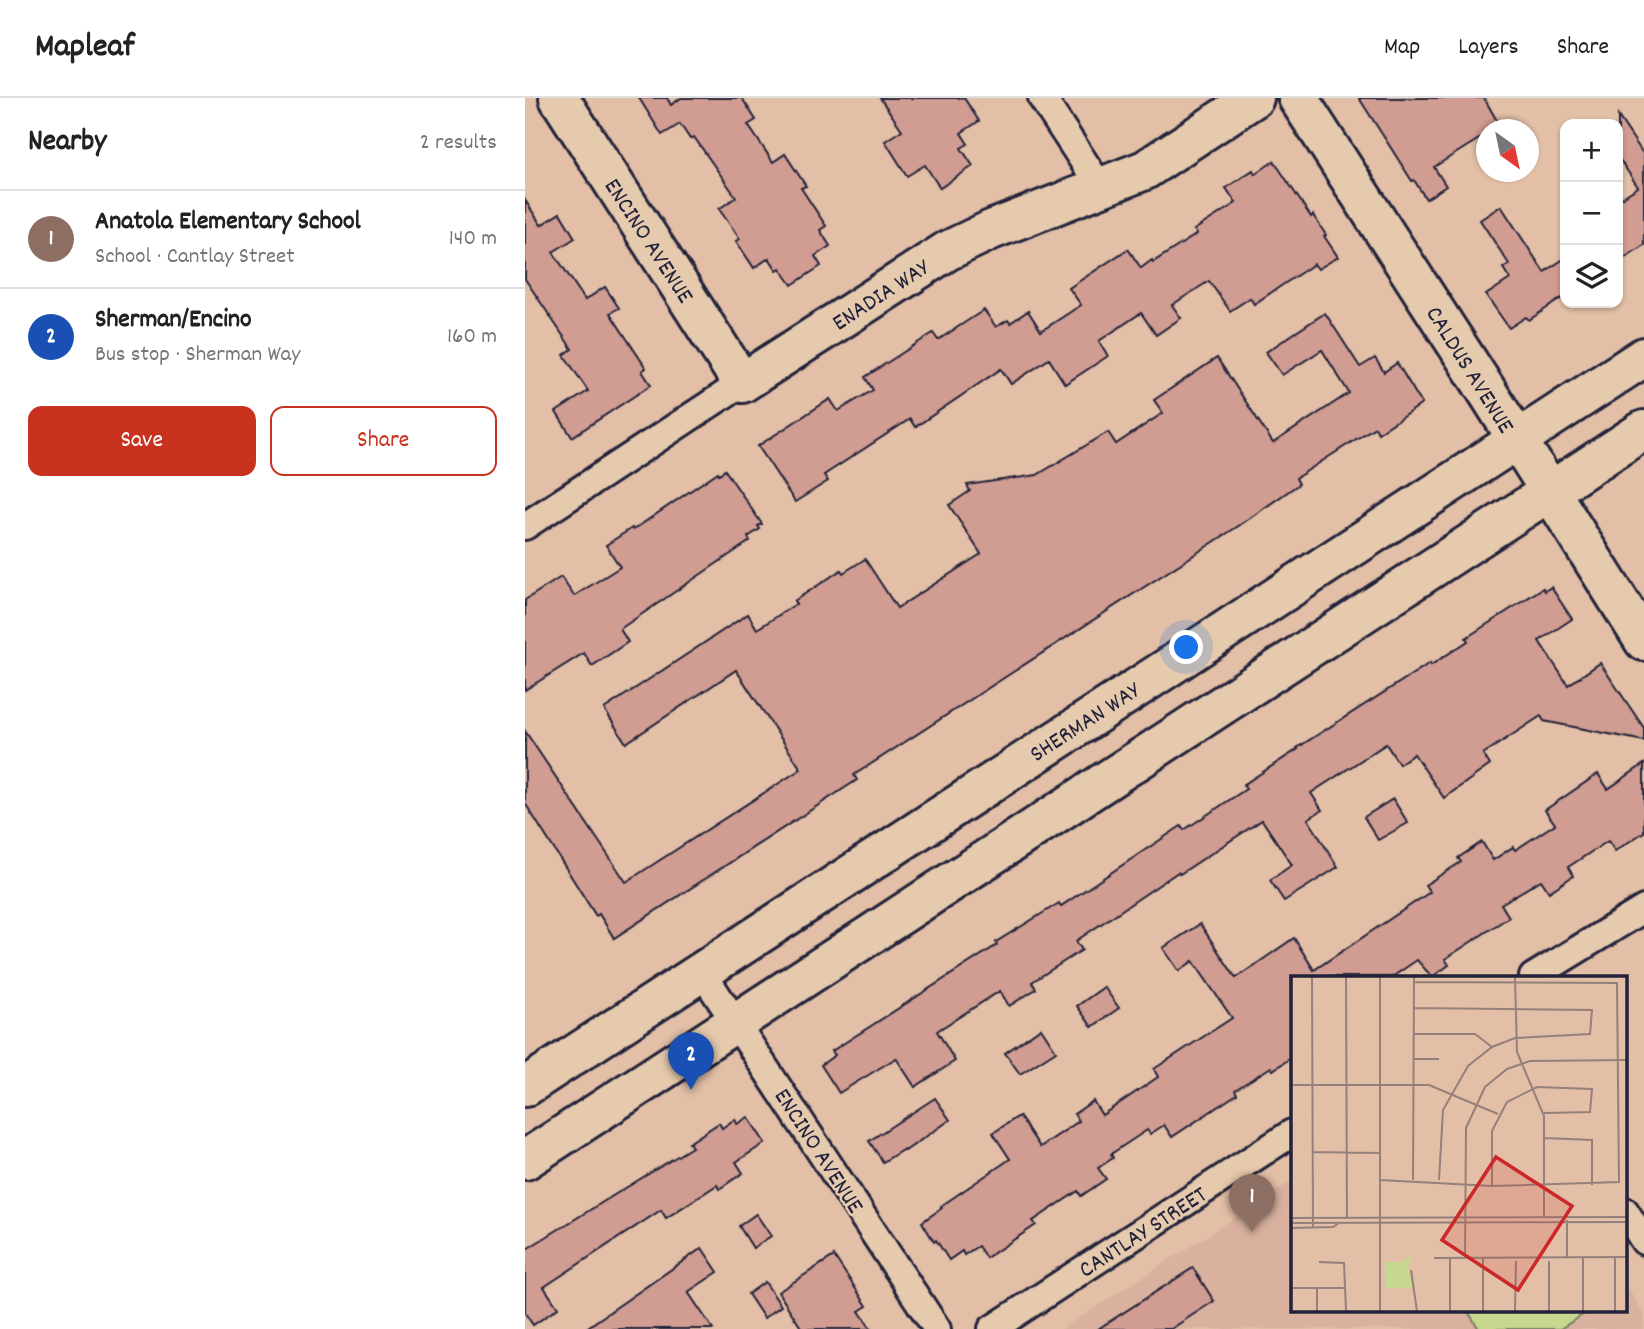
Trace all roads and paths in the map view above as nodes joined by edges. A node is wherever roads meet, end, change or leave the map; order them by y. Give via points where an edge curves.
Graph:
1 (559, 98) edge
2 (1042, 98) edge
3 (1254, 98) edge
4 (1298, 98) edge
5 (1101, 188) junction
6 (1644, 357) edge
7 (742, 383) junction
8 (1644, 430) edge
9 (1516, 440) junction
10 (1549, 492) junction
11 (525, 526) edge
12 (1644, 641) edge
13 (1644, 909) edge
14 (702, 972) junction
15 (1535, 976) edge
16 (736, 1023) junction
17 (525, 1087) edge
18 (1291, 1134) edge
19 (525, 1160) edge
20 (1627, 1214) edge
21 (1644, 1241) edge
22 (937, 1329) edge
23 (992, 1329) edge

1 - 7 main road, ENCINO AVENUE
2 - 5 street
3 - 5 main road, ENADIA WAY via 1145,170
4 - 9 main road, CALDUS AVENUE
5 - 7 main road, ENADIA WAY via 947,251
6 - 9 main road, SHERMAN WAY
7 - 11 street, ENADIA WAY
8 - 10 main road
9 - 10 main road, CALDUS AVENUE
9 - 14 main road, SHERMAN WAY
10 - 12 main road, CALDUS AVENUE
10 - 16 main road
13 - 15 street
14 - 16 street, ENCINO AVENUE
14 - 17 main road, SHERMAN WAY
16 - 19 main road
16 - 22 street, ENCINO AVENUE
18 - 23 street, CANTLAY STREET
20 - 21 street

